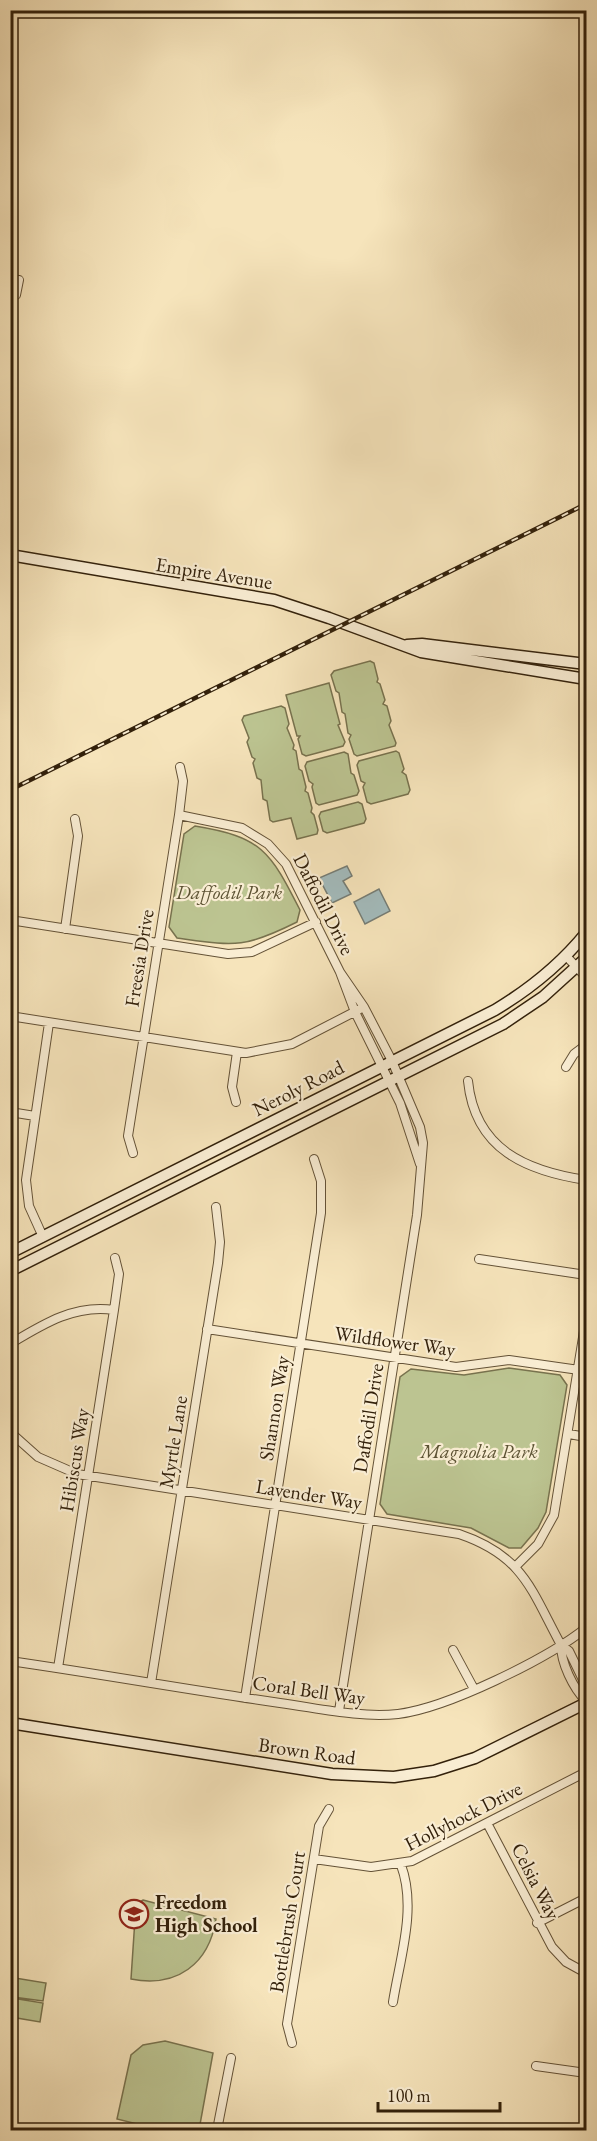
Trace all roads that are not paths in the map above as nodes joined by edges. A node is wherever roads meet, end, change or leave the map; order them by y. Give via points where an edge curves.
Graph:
1 (10, 279) edge
2 (10, 294) edge
3 (10, 555) edge
4 (406, 645) junction
5 (488, 651) junction
6 (482, 664) junction
7 (586, 664) edge
8 (586, 679) edge
9 (180, 767) dead end
10 (178, 815) junction
11 (75, 819) dead end
12 (10, 920) edge
13 (316, 922) junction
14 (64, 928) junction
15 (586, 933) edge
16 (158, 944) junction
17 (566, 956) junction
18 (586, 958) edge
19 (577, 968) junction
20 (340, 972) junction
21 (586, 977) edge
22 (364, 1007) junction
23 (355, 1012) junction
24 (10, 1016) edge
25 (50, 1023) junction
26 (143, 1037) junction
27 (586, 1045) edge
28 (237, 1052) junction
29 (392, 1061) junction
30 (381, 1067) junction
31 (566, 1067) dead end
32 (394, 1078) junction
33 (468, 1082) dead end
34 (236, 1101) dead end
35 (10, 1112) edge
36 (35, 1116) junction
37 (133, 1153) dead end
38 (314, 1159) dead end
39 (586, 1180) edge
40 (216, 1207) dead end
41 (43, 1237) junction
42 (10, 1253) edge
43 (115, 1258) dead end
44 (479, 1259) dead end
45 (10, 1271) edge
46 (586, 1275) edge
47 (114, 1310) junction
48 (586, 1319) edge
49 (207, 1329) junction
50 (10, 1344) edge
51 (301, 1344) junction
52 (395, 1358) junction
53 (579, 1370) junction
54 (10, 1432) edge
55 (569, 1434) junction
56 (586, 1437) edge
57 (88, 1475) junction
58 (182, 1490) junction
59 (275, 1505) junction
60 (369, 1520) junction
61 (516, 1566) junction
62 (586, 1628) edge
63 (561, 1645) junction
64 (453, 1650) dead end
65 (10, 1661) edge
66 (58, 1668) junction
67 (151, 1683) junction
68 (586, 1686) edge
69 (474, 1689) junction
70 (245, 1698) junction
71 (586, 1702) edge
72 (339, 1711) junction
73 (10, 1723) edge
74 (586, 1772) edge
75 (329, 1809) dead end
76 (487, 1823) junction
77 (314, 1859) junction
78 (401, 1865) junction
79 (586, 1898) edge
80 (537, 1923) junction
81 (586, 1973) edge
82 (393, 2002) dead end
83 (292, 2043) dead end
84 (231, 2058) dead end
85 (536, 2066) dead end
86 (586, 2073) edge
87 (217, 2130) edge

1 - 2 street via 19,280 16,295
3 - 4 street, Empire Avenue via 274,600
4 - 5 street, Empire Avenue
4 - 6 street, Empire Avenue via 421,652
5 - 6 street
5 - 7 street, Empire Avenue
6 - 8 street, Empire Avenue
9 - 10 street, Freesia Drive via 183,781
10 - 13 street, Daffodil Drive via 242,828 268,844 286,864
10 - 16 street, Freesia Drive
11 - 14 street via 78,836
12 - 14 street
13 - 16 street via 252,952 228,954
13 - 20 street, Daffodil Drive
14 - 16 street
15 - 17 street, Neroly Road
16 - 26 street, Freesia Drive
17 - 19 street
17 - 29 street, Neroly Road via 534,985 495,1010
18 - 19 street, Neroly Road
19 - 21 street
19 - 32 street, Neroly Road via 503,1024
20 - 22 street, Daffodil Drive
20 - 23 street, Daffodil Drive
22 - 23 street
22 - 29 street, Daffodil Drive
23 - 28 street via 292,1044
23 - 30 street, Daffodil Drive
24 - 25 street
25 - 26 street
25 - 36 street
26 - 28 street
26 - 37 street, Freesia Drive via 128,1136
27 - 31 street
28 - 34 street via 232,1087
29 - 30 street, Neroly Road
29 - 32 street, Daffodil Drive
30 - 32 street, Daffodil Drive
30 - 41 street, Neroly Road
32 - 45 street, Neroly Road
32 - 52 street, Daffodil Drive via 420,1166 417,1215
33 - 39 street via 470,1099 482,1125 499,1146 532,1169
35 - 36 street
36 - 41 street via 26,1180 29,1206
38 - 51 street, Shannon Way via 321,1180 321,1213
40 - 49 street, Myrtle Lane via 220,1242
41 - 42 street, Neroly Road
43 - 47 street, Hibiscus Way via 119,1275
44 - 46 street
47 - 50 street via 76,1311
47 - 57 street, Hibiscus Way
48 - 53 street
49 - 51 street, Wildflower Way
49 - 58 street, Myrtle Lane
51 - 52 street, Wildflower Way
51 - 59 street, Shannon Way
52 - 53 street, Wildflower Way via 456,1367 509,1360
52 - 60 street, Daffodil Drive
53 - 55 street
54 - 57 street, Lavender Way via 38,1457 64,1470
55 - 56 street
55 - 61 street via 554,1515 538,1544
57 - 58 street, Lavender Way
57 - 66 street, Hibiscus Way
58 - 59 street, Lavender Way
58 - 67 street, Myrtle Lane
59 - 60 street, Lavender Way
59 - 70 street, Shannon Way
60 - 61 street, Lavender Way via 459,1534 494,1548
60 - 72 street, Daffodil Drive
61 - 63 street, Lavender Way
62 - 63 street, Coral Bell Way
63 - 68 street, Lavender Way via 570,1652
63 - 69 street, Coral Bell Way
63 - 71 street, Lavender Way via 561,1657
64 - 69 street
65 - 66 street, Coral Bell Way
66 - 67 street, Coral Bell Way
67 - 70 street, Coral Bell Way
69 - 72 street, Coral Bell Way via 399,1714
70 - 72 street, Coral Bell Way
71 - 73 street, Brown Road via 475,1758 434,1771 394,1776 332,1774
74 - 76 street, Hollyhock Drive
75 - 77 street, Bottlebrush Court via 319,1826
76 - 78 street, Hollyhock Drive
76 - 80 street, Celsia Way
77 - 78 street, Hollyhock Drive via 371,1867
77 - 83 street, Bottlebrush Court via 287,2024
78 - 82 street via 407,1884 407,1914
79 - 80 street
80 - 81 street, Celsia Way via 566,1962
84 - 87 street
85 - 86 street

